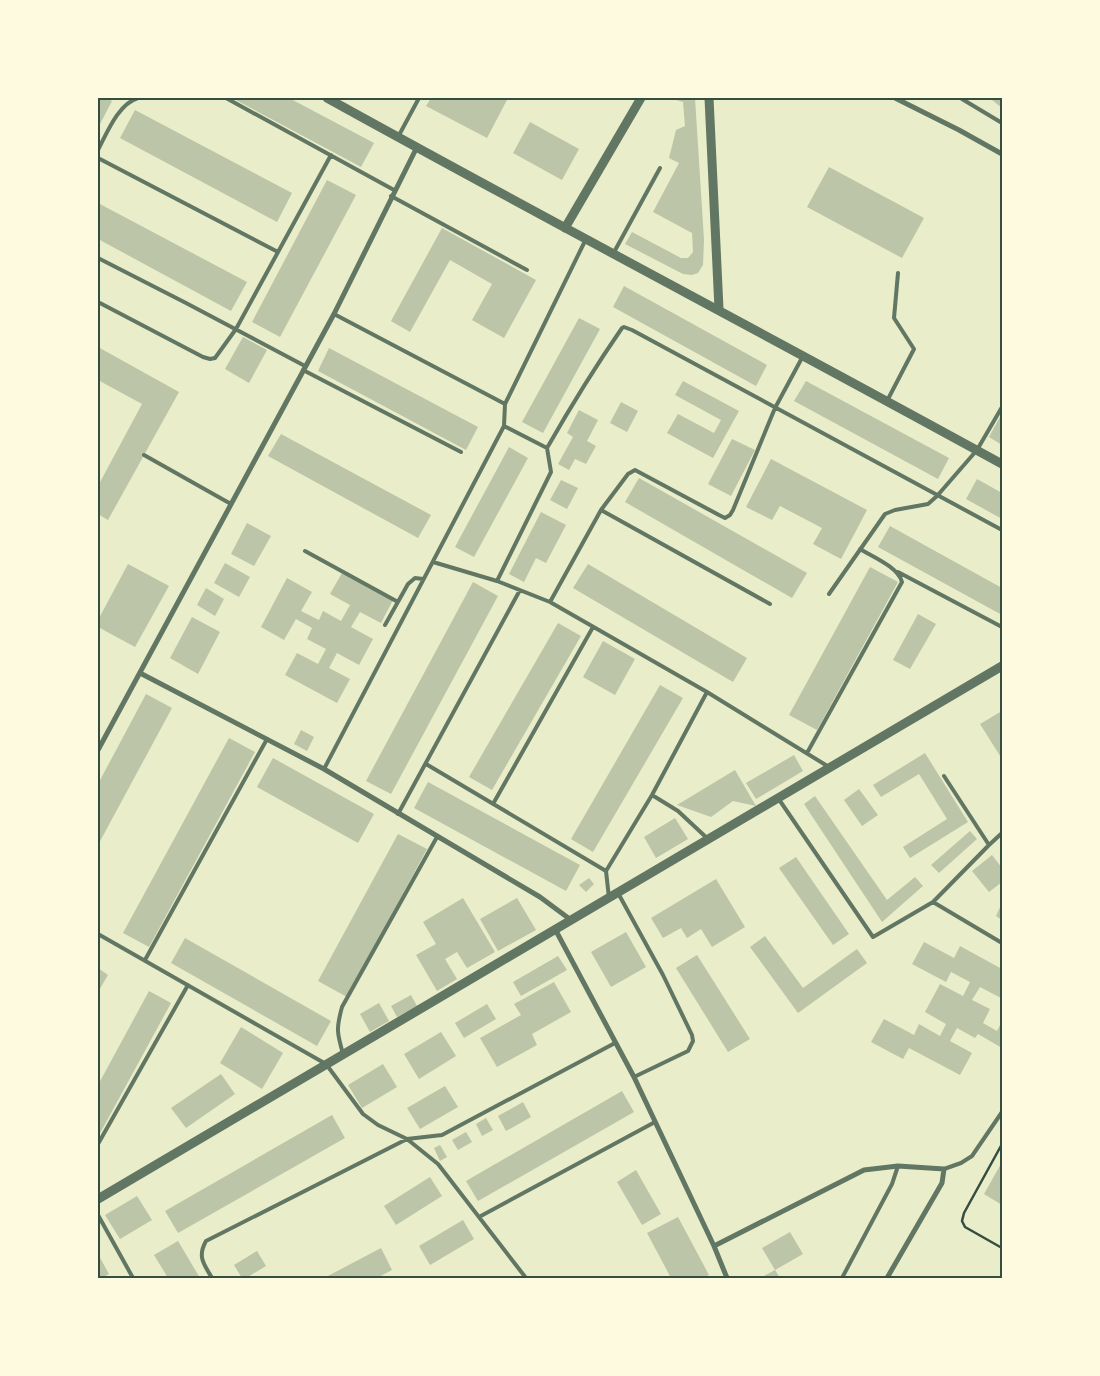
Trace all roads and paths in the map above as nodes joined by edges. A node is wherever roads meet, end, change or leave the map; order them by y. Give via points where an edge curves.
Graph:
1 (138, 98) edge
2 (226, 98) edge
3 (327, 98) edge
4 (419, 98) edge
5 (641, 98) edge
6 (709, 98) edge
7 (895, 98) edge
8 (962, 98) edge
9 (1002, 123) edge
10 (398, 137) junction
11 (416, 147) junction
12 (98, 150) edge
13 (331, 154) junction
14 (1002, 154) edge
15 (98, 158) edge
16 (660, 168) dead end
17 (394, 190) junction
18 (392, 196) junction
19 (565, 228) junction
20 (586, 239) junction
21 (278, 252) junction
22 (614, 254) junction
23 (98, 258) edge
24 (527, 270) dead end
25 (898, 272) dead end
26 (98, 302) edge
27 (719, 309) junction
28 (334, 314) junction
29 (236, 329) junction
30 (803, 356) junction
31 (304, 368) junction
32 (887, 401) junction
33 (505, 404) junction
34 (1002, 407) edge
35 (775, 408) junction
36 (504, 426) junction
37 (547, 448) junction
38 (977, 450) junction
39 (460, 452) dead end
40 (144, 455) dead end
41 (1002, 464) edge
42 (937, 496) junction
43 (231, 504) junction
44 (602, 510) junction
45 (1002, 530) edge
46 (860, 549) junction
47 (305, 551) dead end
48 (433, 562) junction
49 (896, 571) junction
50 (423, 580) junction
51 (497, 581) junction
52 (520, 590) junction
53 (829, 594) dead end
54 (398, 602) junction
55 (550, 602) junction
56 (770, 604) dead end
57 (385, 625) dead end
58 (1002, 626) edge
59 (593, 627) junction
60 (1002, 666) edge
61 (140, 673) junction
62 (707, 692) junction
63 (267, 739) junction
64 (98, 750) edge
65 (807, 753) junction
66 (426, 764) junction
67 (831, 768) junction
68 (324, 769) junction
69 (944, 776) dead end
70 (652, 795) junction
71 (778, 798) junction
72 (493, 804) junction
73 (398, 814) junction
74 (1002, 833) edge
75 (438, 837) junction
76 (708, 839) junction
77 (989, 845) junction
78 (606, 871) junction
79 (618, 893) junction
80 (609, 898) junction
81 (933, 902) junction
82 (571, 920) junction
83 (555, 929) junction
84 (98, 934) edge
85 (1002, 943) edge
86 (145, 960) junction
87 (188, 985) junction
88 (615, 1043) junction
89 (343, 1054) junction
90 (326, 1064) junction
91 (634, 1076) junction
92 (1002, 1112) edge
93 (655, 1122) junction
94 (406, 1139) junction
95 (98, 1144) edge
96 (1002, 1144) edge
97 (898, 1166) junction
98 (944, 1169) junction
99 (98, 1199) edge
100 (98, 1215) edge
101 (479, 1217) junction
102 (714, 1246) junction
103 (1002, 1248) edge
104 (133, 1278) edge
105 (212, 1278) edge
106 (526, 1278) edge
107 (727, 1278) edge
108 (842, 1278) edge
109 (888, 1278) edge

1 - 12 lane via 122,106
2 - 13 lane
3 - 10 street
4 - 10 lane
5 - 19 street
6 - 27 street
7 - 14 street
8 - 9 lane
10 - 11 street
11 - 17 street
11 - 19 street
13 - 17 lane
13 - 21 lane
15 - 21 lane
16 - 22 lane
17 - 18 street
18 - 24 lane
18 - 28 street
19 - 20 street
20 - 22 street
20 - 33 lane
21 - 29 lane
22 - 27 street
23 - 29 lane
25 - 32 lane via 894,318 914,349
26 - 29 lane via 203,358 215,358
27 - 30 street
28 - 31 street
28 - 33 lane
29 - 31 lane
30 - 32 street
30 - 35 lane
31 - 39 lane
31 - 43 street
32 - 38 street
33 - 36 lane
34 - 38 lane
35 - 37 lane via 624,327 573,401
35 - 42 lane
35 - 44 lane via 733,510 726,518 635,470 628,474
36 - 37 lane
36 - 48 lane
37 - 51 lane via 551,472
38 - 41 street
38 - 42 lane
40 - 43 lane
42 - 45 lane
42 - 46 lane via 928,504 885,514
43 - 61 street
44 - 55 lane
44 - 56 lane
46 - 49 lane
46 - 53 lane
47 - 54 lane
48 - 50 lane
48 - 51 lane
49 - 58 lane
49 - 65 lane via 902,582
50 - 54 lane via 415,578 408,584
50 - 68 lane
51 - 52 lane
52 - 55 lane
52 - 66 lane
54 - 57 lane
55 - 59 lane
59 - 62 lane
59 - 72 lane
60 - 67 street
61 - 63 street
61 - 64 street
62 - 65 lane
62 - 70 lane
63 - 68 street
63 - 86 lane
65 - 67 lane
66 - 72 lane
66 - 73 lane
67 - 71 street
68 - 73 street
69 - 77 lane
70 - 76 lane via 678,811
70 - 78 lane
71 - 76 street
71 - 81 lane via 873,937
72 - 78 lane
73 - 75 street
74 - 77 lane
75 - 82 street via 540,897
75 - 89 lane via 342,1007 337,1031
76 - 79 street
77 - 81 lane
78 - 80 lane
79 - 80 street
79 - 91 lane via 663,974 693,1041 688,1051
80 - 82 street
81 - 85 lane
82 - 83 street
83 - 88 street
83 - 89 street
84 - 86 lane
86 - 87 lane
87 - 90 lane
87 - 95 lane
88 - 91 street
88 - 94 lane via 442,1136
89 - 90 street
90 - 94 lane via 363,1114
90 - 99 street
91 - 93 street
92 - 98 lane via 972,1156
93 - 101 lane
93 - 102 street
94 - 101 lane via 438,1164
94 - 105 lane via 206,1241 201,1250 202,1261
96 - 103 path via 962,1220 964,1227
97 - 98 street
97 - 102 street via 864,1170
97 - 108 lane via 892,1184
98 - 109 street via 942,1183
100 - 104 lane
101 - 106 lane
102 - 107 street

